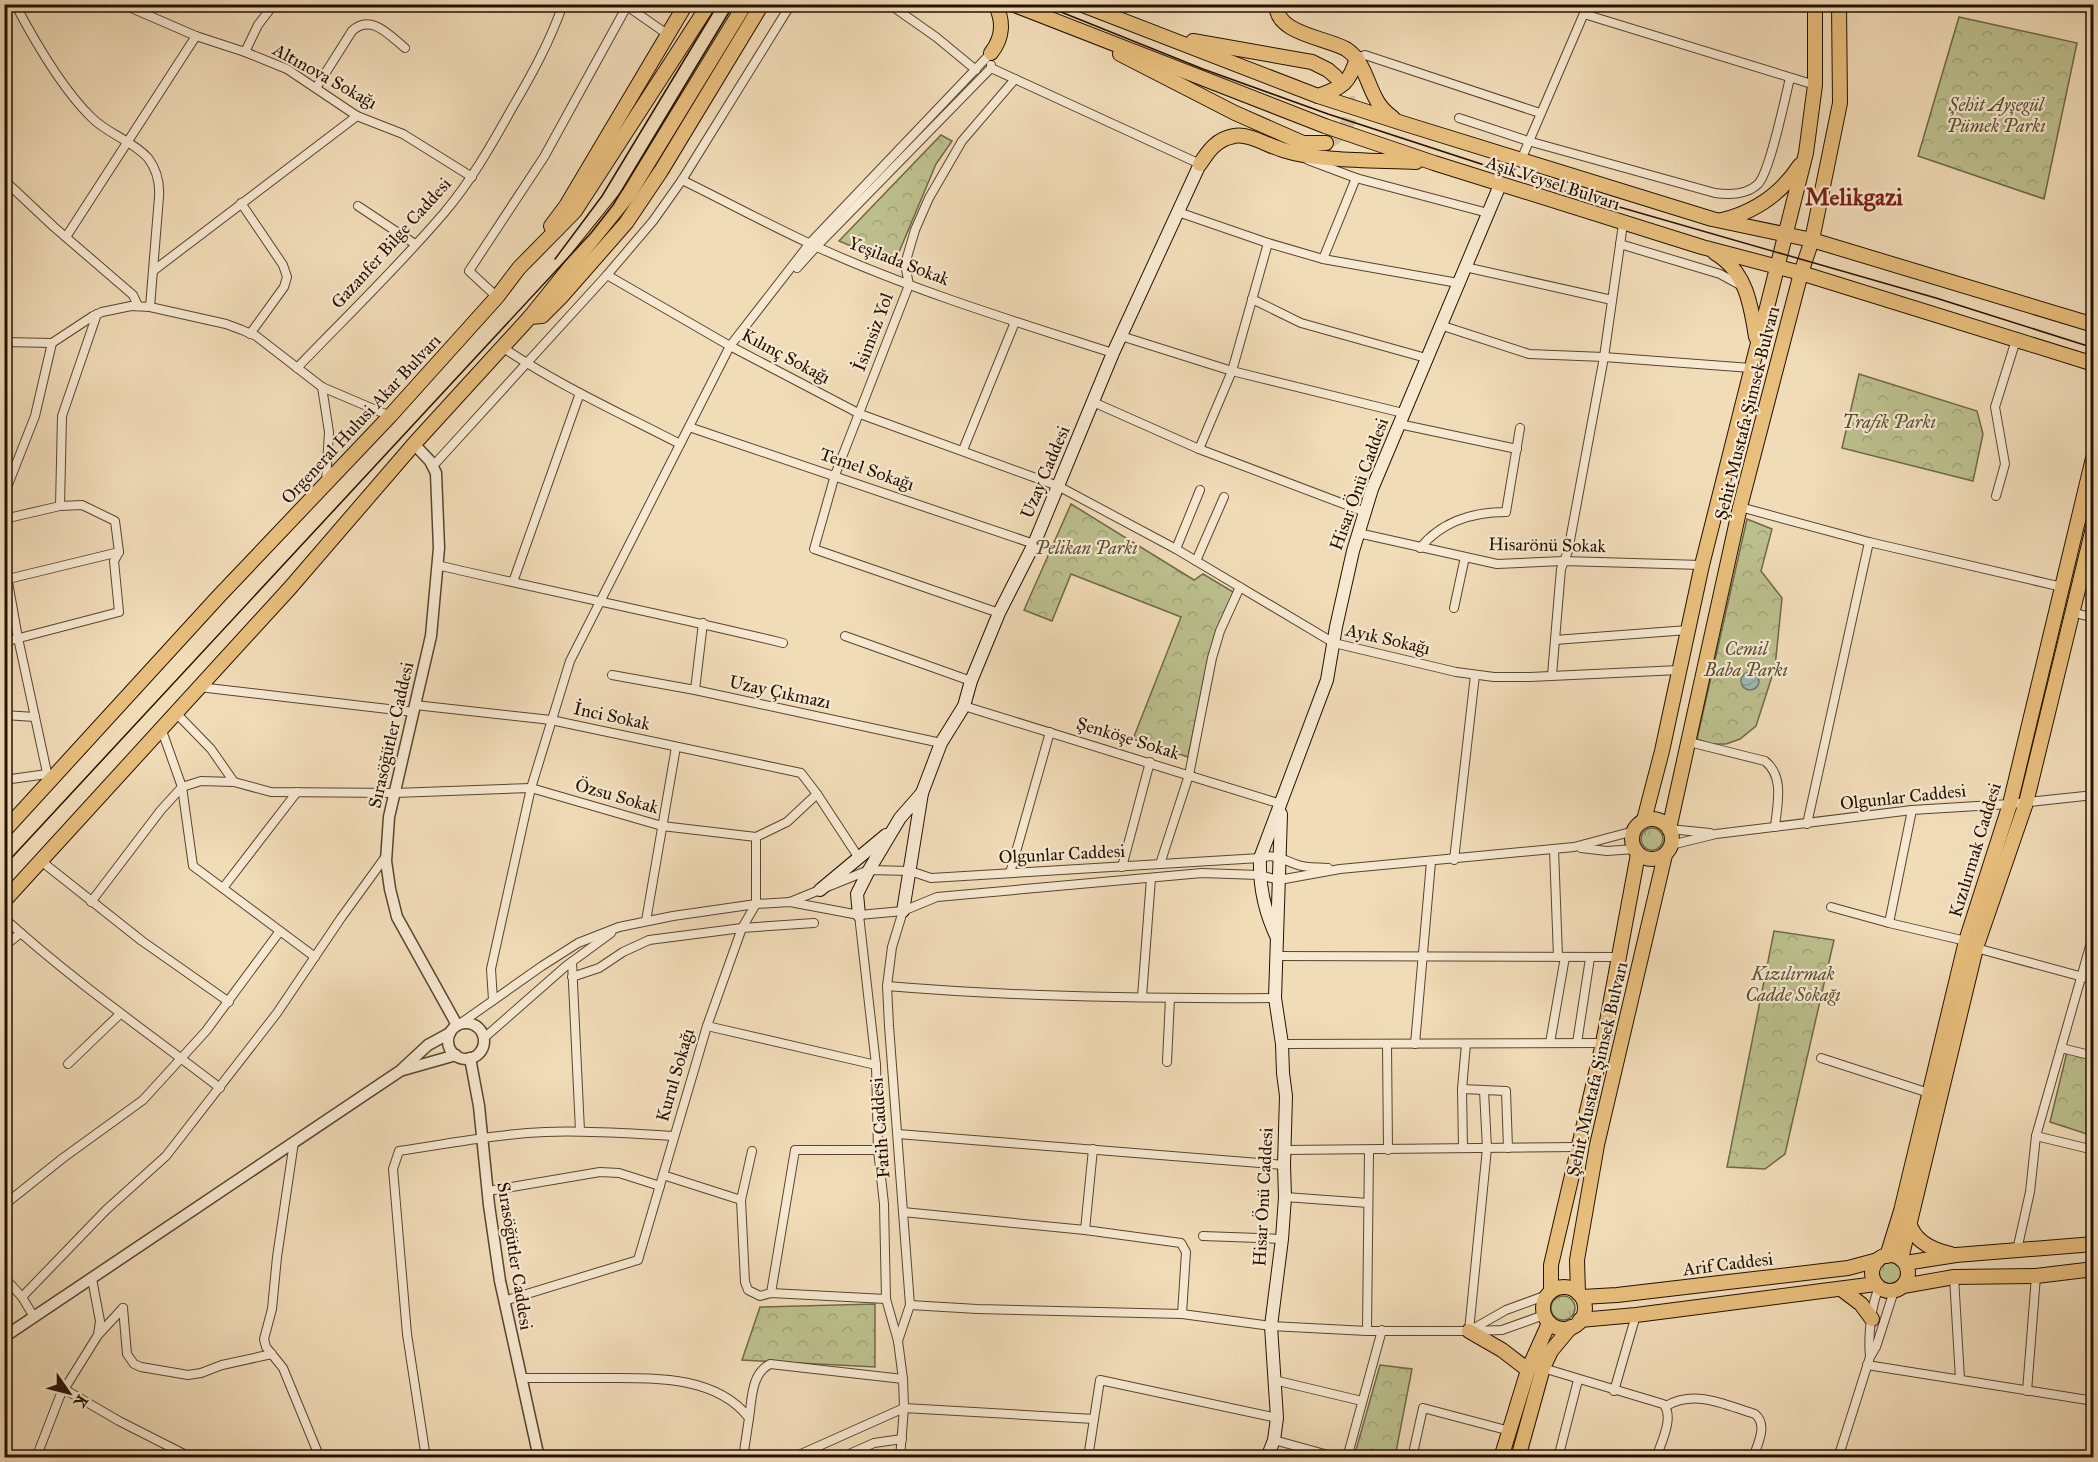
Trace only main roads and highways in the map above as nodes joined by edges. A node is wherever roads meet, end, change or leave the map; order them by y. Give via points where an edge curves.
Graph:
1 (686, 4) edge
2 (709, 4) edge
3 (745, 4) edge
4 (762, 4) edge
5 (995, 4) edge
6 (1012, 4) edge
7 (1080, 4) edge
8 (1277, 4) edge
9 (1815, 4) edge
10 (1839, 4) edge
11 (1057, 22) junction
12 (1161, 36) junction
13 (991, 53) road end
14 (1357, 58) junction
15 (1336, 77) tunnel mouth
16 (1318, 96) junction
17 (1402, 123) junction
18 (1326, 143) dead end
19 (1806, 153) junction
20 (1434, 163) junction
21 (1200, 164) joint
22 (1500, 185) junction
23 (1720, 220) junction
24 (1784, 234) junction
25 (1812, 240) junction
26 (1702, 247) junction
27 (1777, 266) junction
28 (519, 268) junction
29 (1801, 273) junction
30 (530, 317) junction
31 (2094, 325) edge
32 (1757, 343) junction
33 (2094, 364) edge
34 (2094, 454) edge
35 (2094, 524) edge
36 (922, 793) junction
37 (1281, 804) junction
38 (1644, 820) junction
39 (894, 828) junction
40 (1669, 829) junction
41 (4, 831) edge
42 (1668, 850) junction
43 (1637, 852) junction
44 (820, 890) road end
45 (4, 901) edge
46 (903, 911) road end
47 (859, 915) road end
48 (1277, 938) junction
49 (1971, 944) junction
50 (1909, 1221) junction
51 (2094, 1244) edge
52 (1956, 1255) junction
53 (1882, 1258) junction
54 (1903, 1261) junction
55 (2094, 1269) edge
56 (1877, 1286) junction
57 (1841, 1289) junction
58 (1898, 1289) junction
59 (1549, 1293) junction
60 (1580, 1295) junction
61 (1546, 1319) junction
62 (1872, 1319) road end
63 (1576, 1324) junction
64 (1469, 1330) road end
65 (1528, 1370) junction
66 (1267, 1458) edge
67 (1501, 1458) edge
68 (1518, 1458) edge

1 - 28 main road via 566,206
2 - 28 main road, Orgeneral Hulusi Akar Bulvarı via 575,211
3 - 30 main road via 629,194
4 - 30 main road via 626,223 542,316
5 - 13 main road via 1001,31
6 - 11 main road, Aşık Veysel Bulvarı
7 - 12 main road, Aşık Veysel Bulvarı
8 - 14 main road via 1278,18 1287,27 1343,48
9 - 19 main road, Şehit Mustafa Şimsek Bulvarı via 1815,85
10 - 25 main road, Şehit Mustafa Şimsek Bulvarı via 1840,103
11 - 18 main road via 1235,113 1303,143
11 - 20 main road, Aşık Veysel Bulvarı via 1325,126
12 - 15 main road via 1312,62
12 - 16 main road, Aşık Veysel Bulvarı
14 - 16 main road via 1345,83
14 - 17 main road via 1378,103
16 - 17 main road, Aşık Veysel Bulvarı
17 - 23 main road, Aşık Veysel Bulvarı
19 - 23 main road via 1794,174 1767,201
19 - 24 main road, Şehit Mustafa Şimsek Bulvarı
20 - 21 main road via 1324,157 1284,151 1238,135 1211,147
20 - 22 main road, Aşık Veysel Bulvarı
21 - 36 main road, Uzay Caddesi via 1113,352 1034,544 999,613 964,706 940,743
22 - 26 main road, Aşık Veysel Bulvarı
22 - 37 main road, Hisar Önü Caddesi via 1365,512 1345,585 1327,680
23 - 24 main road, Aşık Veysel Bulvarı
24 - 25 main road, Aşık Veysel Bulvarı
24 - 27 main road, Şehit Mustafa Şimsek Bulvarı
25 - 29 main road, Şehit Mustafa Şimsek Bulvarı
25 - 31 main road, Aşık Veysel Bulvarı
26 - 27 main road, Aşık Veysel Bulvarı
26 - 32 main road via 1726,261 1738,274 1745,288
27 - 29 main road, Aşık Veysel Bulvarı
27 - 32 main road, Şehit Mustafa Şimsek Bulvarı
28 - 41 main road, Orgeneral Hulusi Akar Bulvarı via 390,416 48,778
29 - 33 main road, Aşık Veysel Bulvarı
29 - 40 main road, Şehit Mustafa Şimsek Bulvarı via 1740,507
30 - 45 main road via 290,588
32 - 38 main road, Şehit Mustafa Şimsek Bulvarı
34 - 49 main road, Kızılırmak Caddesi via 2010,804
35 - 49 main road, Kızılırmak Caddesi via 2026,803
36 - 39 main road, Uzay Caddesi
36 - 46 main road, Uzay Caddesi
37 - 48 main road, Hisar Önü Caddesi
37 - 48 main road, Hisar Önü Caddesi via 1260,858 1259,875 1268,920
38 - 40 main road via 1656,819
38 - 43 main road via 1632,838
39 - 44 main road
39 - 47 main road, Uzay Caddesi via 857,894
40 - 42 main road via 1672,834
42 - 43 main road via 1654,859
42 - 60 main road, Şehit Mustafa Şimsek Bulvarı via 1597,1145 1577,1260
43 - 59 main road, Şehit Mustafa Şimsek Bulvarı via 1603,1043 1551,1265
48 - 66 main road, Hisar Önü Caddesi via 1275,998 1286,1096 1285,1197 1271,1326 1277,1418
49 - 50 main road, Kızılırmak Caddesi
49 - 53 main road, Kızılırmak Caddesi via 1901,1211
50 - 52 main road via 1918,1239
50 - 54 main road, Kızılırmak Caddesi
51 - 52 main road
52 - 54 main road
53 - 54 main road
53 - 56 main road via 1872,1274
53 - 60 main road, Arif Caddesi via 1848,1268 1617,1295
54 - 58 main road via 1908,1272
55 - 58 main road via 2036,1276 1954,1277
56 - 57 main road
56 - 58 main road
57 - 62 main road via 1861,1304
57 - 63 main road
59 - 60 main road via 1568,1287
59 - 61 main road, Şehit Mustafa Şimsek Bulvarı via 1543,1306
60 - 63 main road, Şehit Mustafa Şimsek Bulvarı via 1584,1309
61 - 63 main road via 1559,1328
61 - 65 main road, Şehit Mustafa Şimsek Bulvarı
63 - 68 main road via 1551,1351 1543,1368
64 - 65 main road
65 - 67 main road, Şehit Mustafa Şimsek Bulvarı

